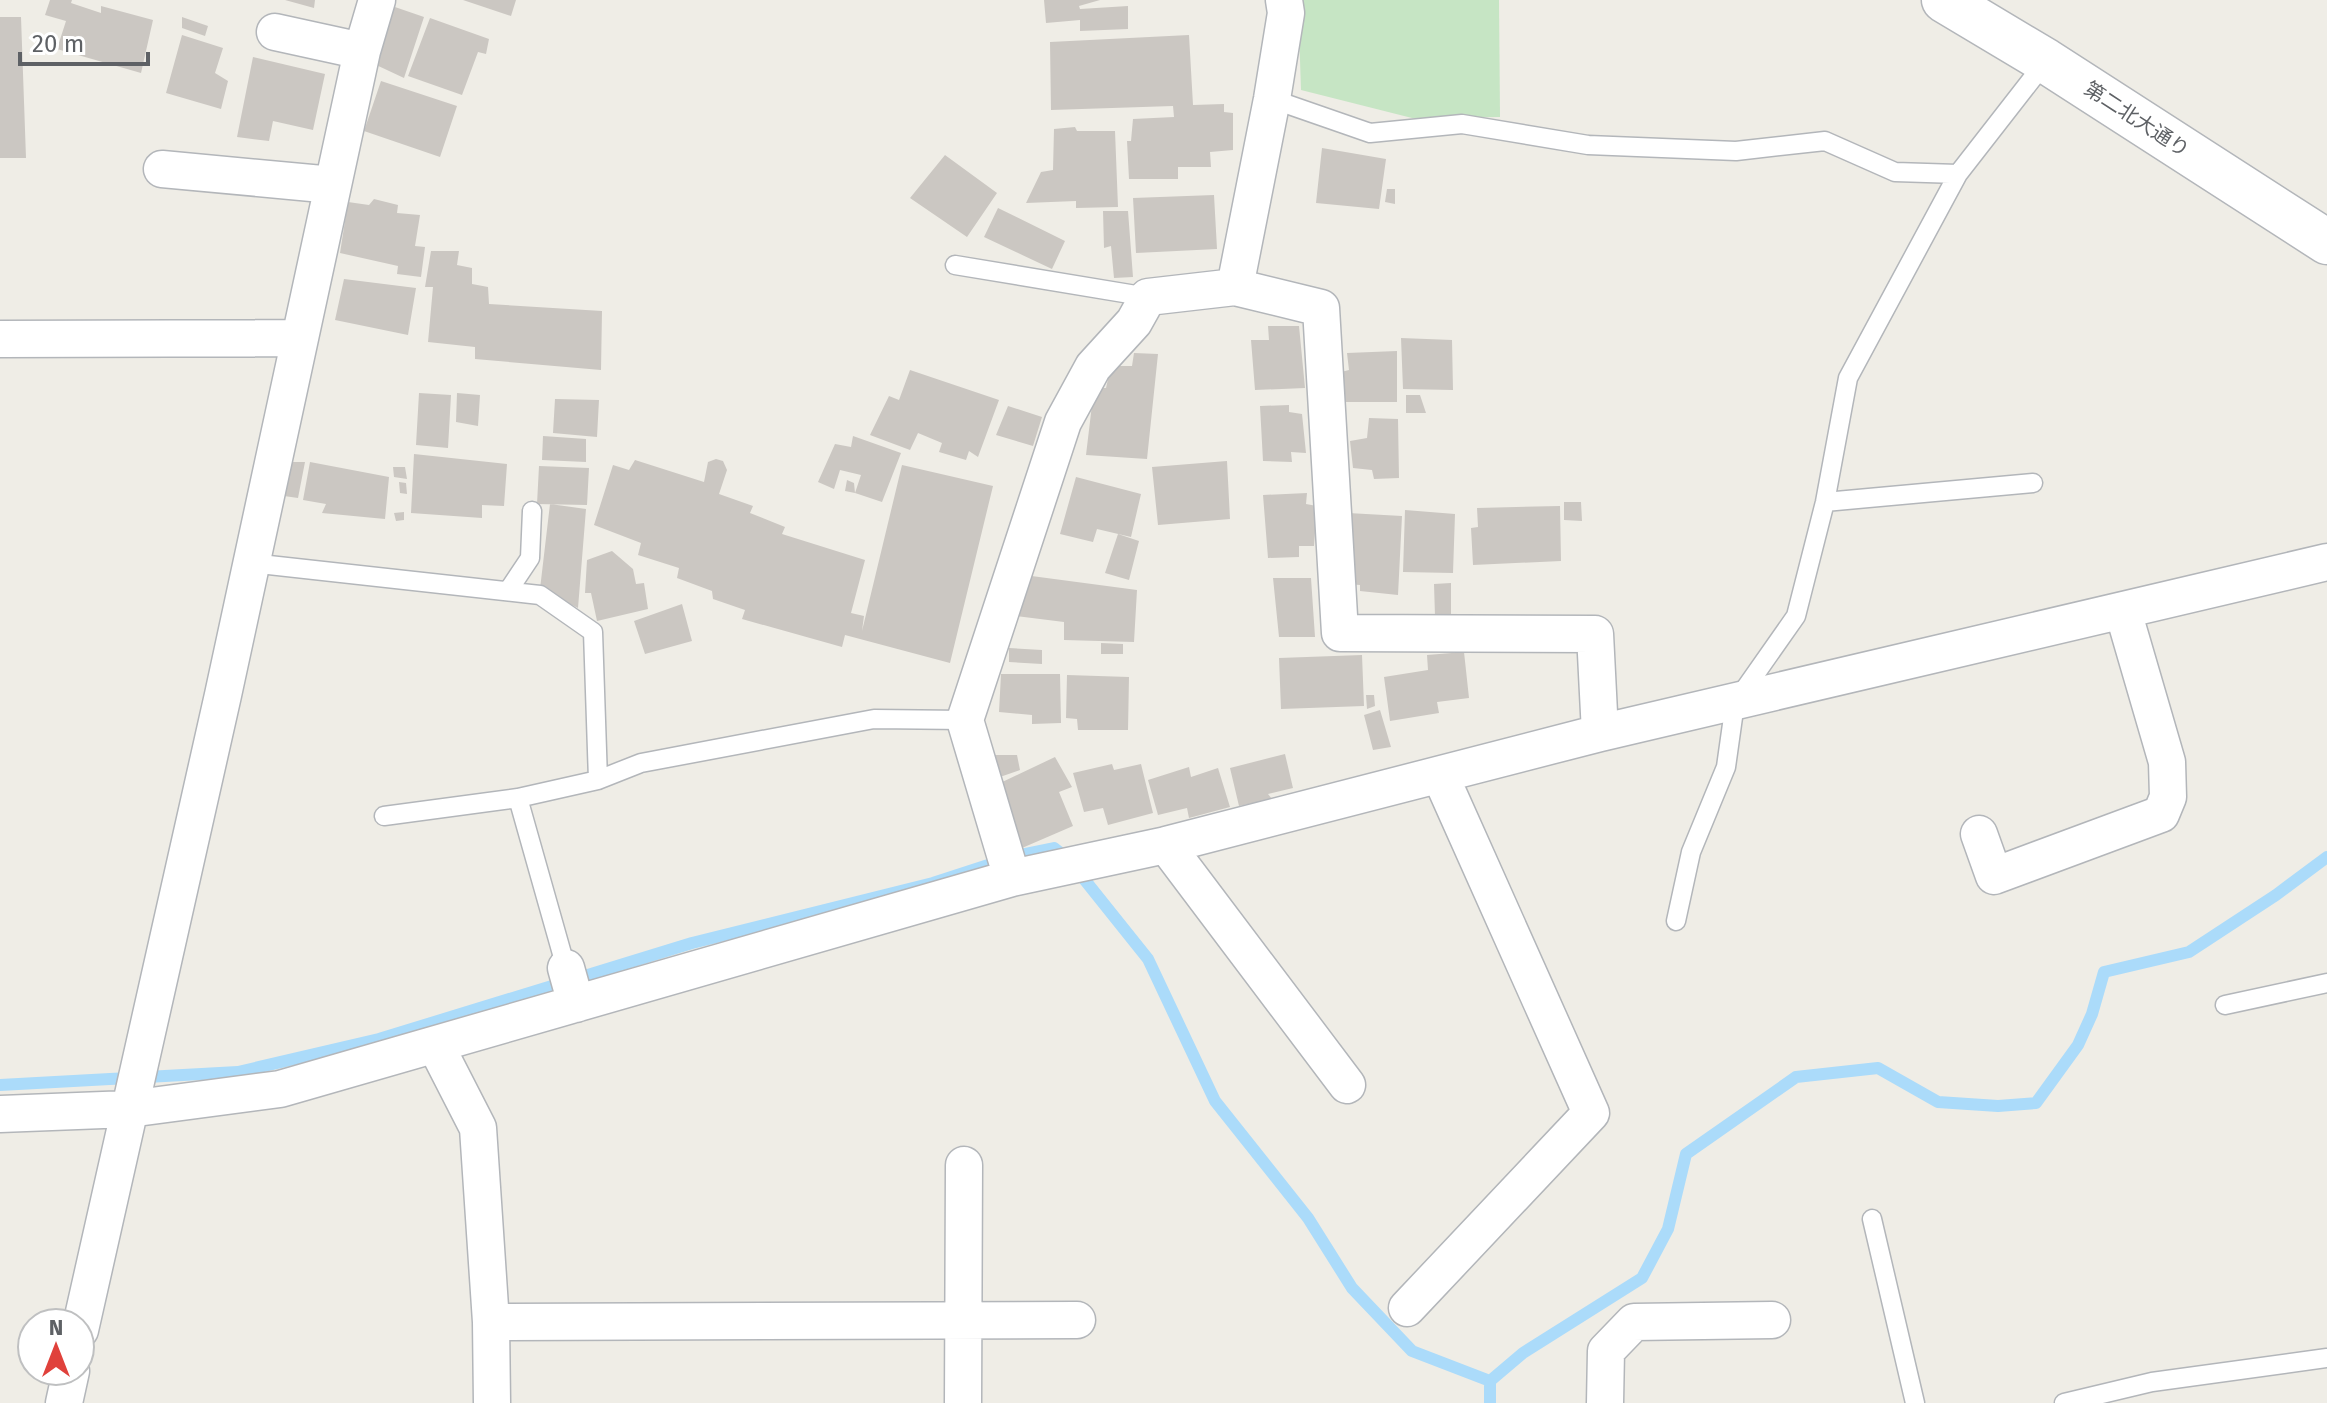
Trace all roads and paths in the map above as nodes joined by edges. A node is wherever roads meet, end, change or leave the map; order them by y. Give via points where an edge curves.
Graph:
1 (377, 0) edge
2 (1284, 0) edge
3 (1944, 0) edge
4 (275, 32) dead end
5 (362, 51) junction
6 (2046, 61) junction
7 (1272, 99) junction
8 (162, 169) dead end
9 (1958, 174) junction
10 (333, 185) junction
11 (2327, 242) edge
12 (955, 265) dead end
13 (1235, 287) junction
14 (1148, 297) junction
15 (300, 338) junction
16 (0, 339) edge
17 (2033, 483) dead end
18 (1825, 502) junction
19 (532, 511) dead end
20 (2327, 562) edge
21 (251, 563) junction
22 (508, 591) junction
23 (2123, 611) junction
24 (1735, 703) junction
25 (965, 720) junction
26 (1600, 733) junction
27 (1440, 775) junction
28 (598, 780) junction
29 (518, 798) junction
30 (384, 816) dead end
31 (1979, 834) dead end
32 (1166, 845) junction
33 (1022, 874) junction
34 (1676, 921) dead end
35 (2327, 983) edge
36 (572, 989) junction
37 (2225, 1005) dead end
38 (436, 1046) junction
39 (1347, 1085) dead end
40 (133, 1088) junction
41 (0, 1114) edge
42 (964, 1165) dead end
43 (1872, 1219) dead end
44 (85, 1307) edge
45 (1407, 1308) dead end
46 (963, 1320) junction
47 (1077, 1320) dead end
48 (1772, 1320) dead end
49 (491, 1322) junction
50 (2327, 1358) edge
51 (492, 1403) edge
52 (963, 1403) edge
53 (1605, 1403) edge
54 (1915, 1403) edge
55 (2064, 1403) edge

1 - 5 street
2 - 7 street
3 - 6 street, 第二北大通り
4 - 5 street
5 - 10 street
6 - 9 lane
6 - 11 street, 第二北大通り
7 - 9 lane via 1370,133 1462,124 1588,145 1736,151 1825,141 1895,172
7 - 13 street
8 - 10 street
9 - 18 lane via 1848,378
10 - 15 street
12 - 14 lane
13 - 14 street
13 - 26 street via 1321,308 1340,633 1595,634
14 - 25 street via 1134,322 1093,367 1063,422
15 - 16 street
15 - 21 street
17 - 18 lane
18 - 24 lane via 1796,616
19 - 22 lane via 530,558
20 - 23 street
21 - 22 lane
21 - 40 street
22 - 28 lane via 540,595 593,632
23 - 24 street
23 - 31 street via 2167,762 2168,797 2161,814 1994,876
24 - 26 street
24 - 34 lane via 1726,767 1691,852
25 - 28 lane via 874,719 641,763
25 - 33 street via 999,832
26 - 27 street
27 - 32 street
27 - 45 street via 1591,1113
28 - 29 lane
29 - 30 lane
29 - 36 lane
32 - 33 street
32 - 39 street
33 - 36 street
35 - 37 lane
36 - 38 street
38 - 40 street via 280,1089
38 - 49 street via 478,1128
40 - 41 street
40 - 44 street
42 - 46 street
43 - 54 lane
46 - 47 street
46 - 49 street
46 - 52 street
48 - 53 street via 1634,1322 1606,1351
49 - 51 street
50 - 55 lane via 2152,1382

